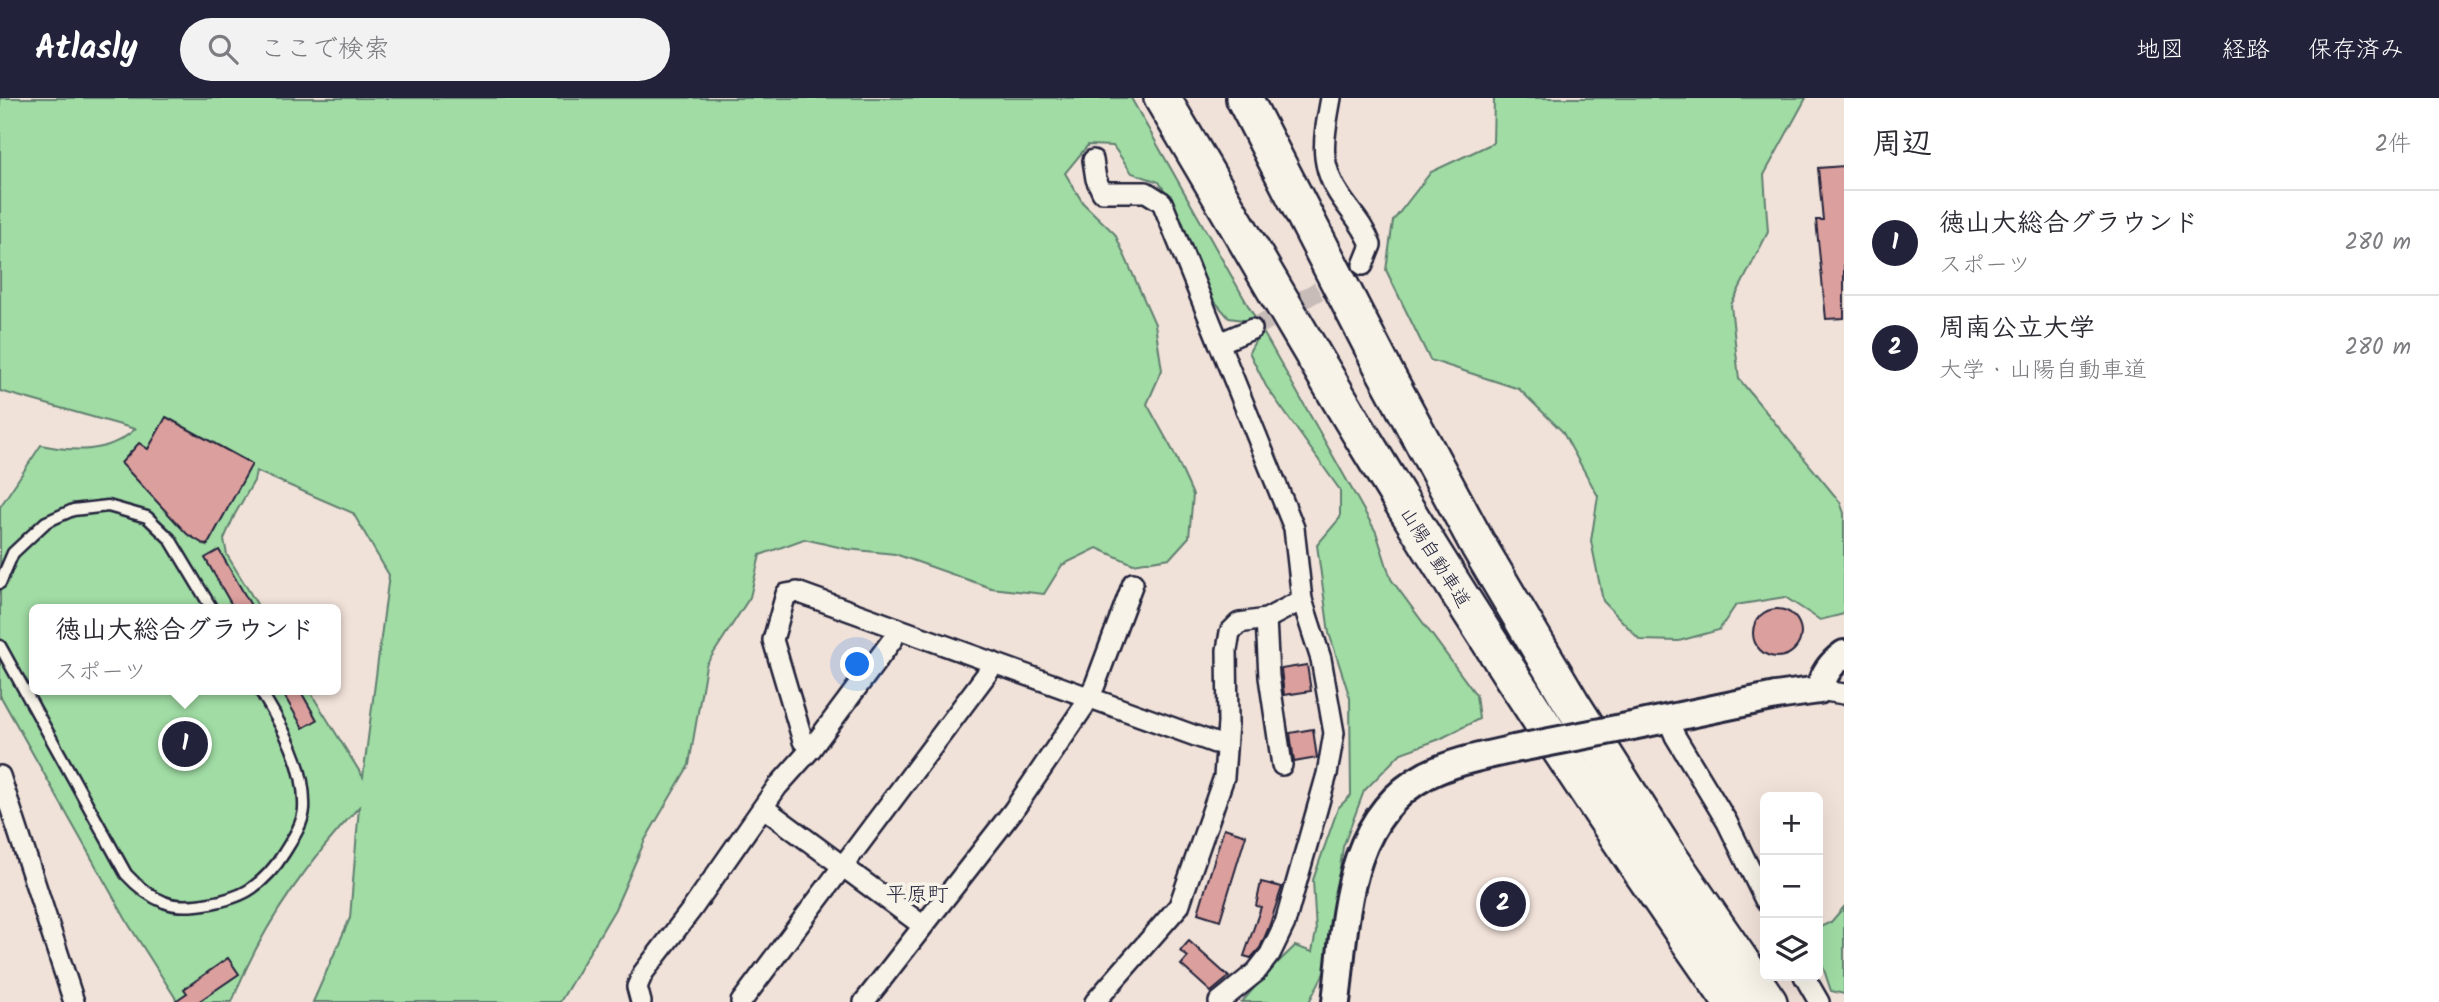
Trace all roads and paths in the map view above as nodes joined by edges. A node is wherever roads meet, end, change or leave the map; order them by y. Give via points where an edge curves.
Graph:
1 (1163, 98) edge
2 (1244, 98) edge
3 (1331, 98) edge
4 (1093, 160) dead end
5 (1363, 265) dead end
6 (1252, 329) tunnel mouth
7 (1219, 343) junction
8 (0, 583) edge
9 (1133, 583) dead end
10 (1302, 600) junction
11 (209, 604) edge
12 (1266, 619) junction
13 (896, 628) junction
14 (0, 646) edge
15 (1844, 654) edge
16 (992, 662) junction
17 (1831, 692) edge
18 (263, 695) edge
19 (1090, 696) junction
20 (1668, 719) junction
21 (1226, 744) junction
22 (811, 749) junction
23 (1282, 765) dead end
24 (0, 776) edge
25 (764, 808) junction
26 (844, 866) junction
27 (1760, 890) edge
28 (922, 925) junction
29 (1807, 981) edge
30 (74, 1002) edge
31 (641, 1002) edge
32 (741, 1002) edge
33 (864, 1002) edge
34 (1095, 1002) edge
35 (1219, 1002) edge
36 (1336, 1002) edge
37 (1731, 1002) edge
38 (1769, 1002) edge
39 (1819, 1002) edge

1 - 37 highway, 山陽自動車道 via 1366,444 1484,634 1640,873
2 - 38 highway via 1478,545 1668,855
3 - 5 street via 1324,157 1329,177 1364,227 1371,245
4 - 7 street via 1102,192 1146,192 1162,202
6 - 7 street
7 - 10 street via 1294,528
8 - 11 lane via 13,553 46,522 73,510 108,506 147,517 170,539
9 - 19 street
10 - 12 street
10 - 35 street via 1321,659 1334,733 1327,774 1285,923 1256,972
12 - 21 street via 1239,623 1230,632
12 - 23 street
13 - 16 street
13 - 22 street via 893,639
13 - 22 street via 797,592 786,594 773,640 803,741
14 - 18 lane via 126,874 141,890 166,904 191,906 251,889 293,840 304,811 302,781 292,747
15 - 17 street via 1824,675
16 - 19 street
16 - 26 street
17 - 20 street via 1776,696
19 - 21 street
19 - 28 street via 1013,811
20 - 27 street
20 - 36 street, bridge via 1464,760 1426,776 1401,794 1379,817 1362,846 1353,875
21 - 34 street via 1219,796 1179,906
22 - 25 street
24 - 30 street
25 - 26 street
25 - 31 street via 643,973 637,987
26 - 28 street
26 - 32 street
28 - 33 street
29 - 39 street

